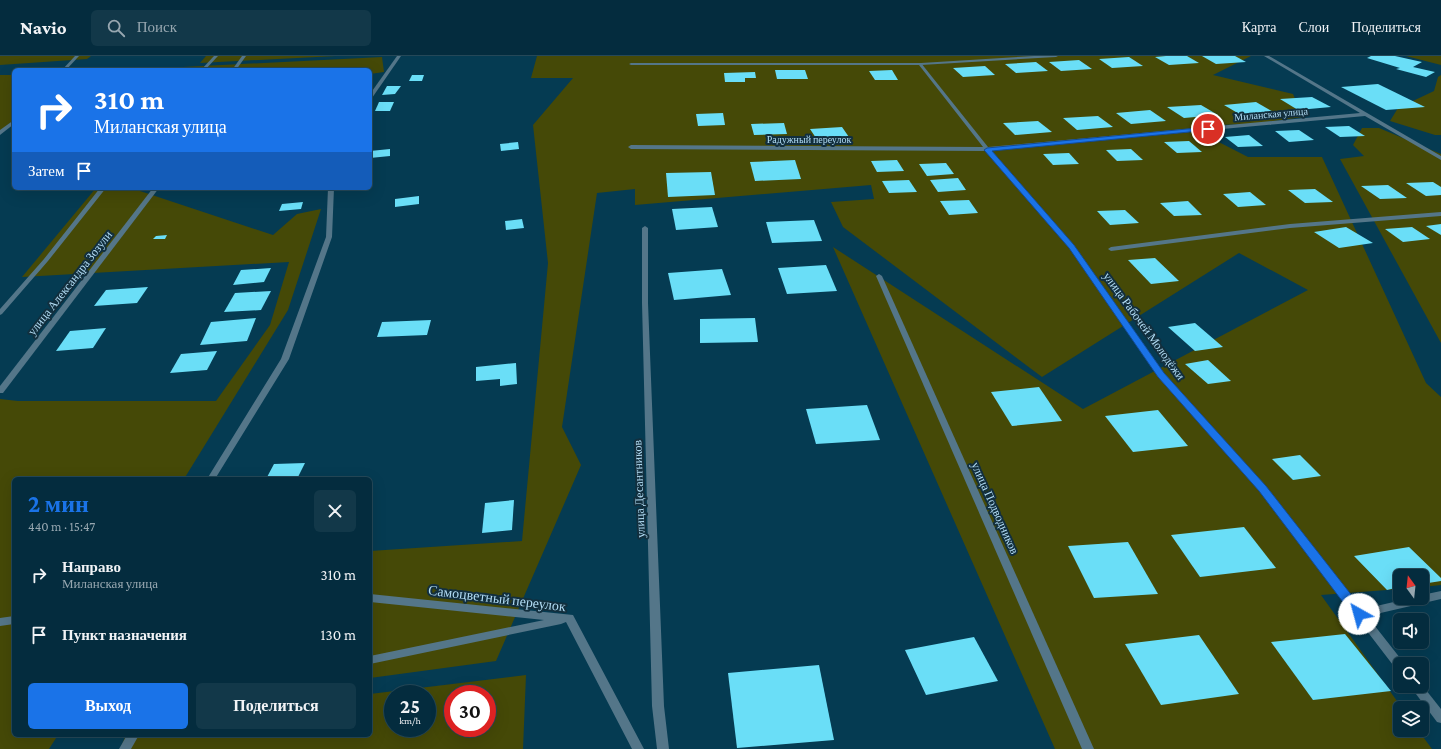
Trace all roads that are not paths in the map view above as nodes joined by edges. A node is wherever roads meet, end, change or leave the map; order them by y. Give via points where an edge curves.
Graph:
1 (77, 56) edge
2 (216, 56) edge
3 (244, 56) edge
4 (399, 56) edge
5 (1056, 56) edge
6 (1266, 56) edge
7 (919, 62) junction
8 (631, 64) dead end
9 (66, 68) edge
10 (205, 68) edge
11 (235, 68) edge
12 (372, 94) edge
13 (1365, 114) junction
14 (12, 124) edge
15 (0, 133) edge
16 (631, 147) dead end
17 (987, 150) junction
18 (1441, 158) edge
19 (101, 190) edge
20 (155, 190) edge
21 (332, 190) edge
22 (1441, 214) edge
23 (645, 228) dead end
24 (1111, 249) dead end
25 (879, 276) dead end
26 (0, 313) edge
27 (0, 391) edge
28 (213, 477) edge
29 (1441, 595) edge
30 (372, 598) edge
31 (1359, 614) junction
32 (569, 618) junction
33 (12, 620) edge
34 (0, 622) edge
35 (1393, 657) edge
36 (372, 660) edge
37 (1421, 693) edge
38 (1441, 718) edge
39 (132, 737) edge
40 (125, 749) edge
41 (638, 749) edge
42 (663, 749) edge
43 (1088, 749) edge

1 - 9 street
2 - 10 street
3 - 11 street
4 - 12 street
5 - 7 street
6 - 13 street
7 - 8 street
7 - 17 street, улица Рабочей Молодёжи
13 - 17 street, Миланская улица
13 - 18 street
14 - 15 street
16 - 17 street, Радужный переулок
17 - 31 street, улица Рабочей Молодёжи via 1072,247 1161,375 1262,488
19 - 26 street
20 - 27 street, улица Александра Зозули
21 - 28 street via 329,237 285,359
22 - 24 street via 1290,226
23 - 42 street, улица Десантников via 657,698
25 - 43 street, улица Подводников
29 - 31 street
30 - 32 street, Самоцветный переулок
31 - 35 street, улица Рабочей Молодёжи
32 - 36 street
32 - 41 street, Самоцветный переулок
33 - 34 street
37 - 38 street
39 - 40 street

